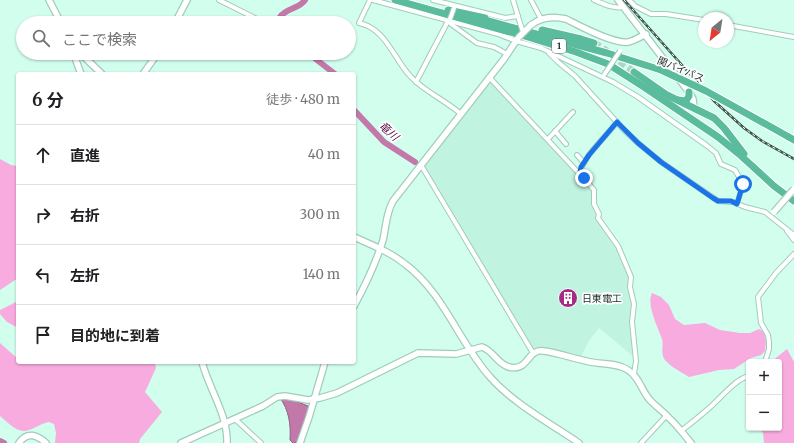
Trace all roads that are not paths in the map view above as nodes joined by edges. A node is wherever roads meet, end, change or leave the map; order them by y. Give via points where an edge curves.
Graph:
1 (49, 0) edge
2 (187, 0) edge
3 (219, 0) edge
4 (371, 0) edge
5 (395, 0) edge
6 (412, 0) edge
7 (433, 0) edge
8 (514, 0) edge
9 (531, 0) edge
10 (594, 0) edge
11 (618, 0) edge
12 (629, 0) edge
13 (633, 2) edge
14 (454, 7) junction
15 (624, 7) junction
16 (446, 9) junction
17 (57, 16) edge
18 (179, 16) edge
19 (251, 16) edge
20 (518, 16) junction
21 (541, 19) junction
22 (698, 19) edge
23 (450, 20) junction
24 (468, 20) junction
25 (734, 25) edge
26 (523, 32) junction
27 (646, 34) junction
28 (794, 37) edge
29 (517, 40) junction
30 (560, 40) junction
31 (594, 43) tunnel mouth
32 (620, 51) dead end
33 (549, 53) junction
34 (507, 54) junction
35 (78, 60) edge
36 (84, 60) edge
37 (153, 60) edge
38 (81, 72) edge
39 (100, 72) edge
40 (144, 72) edge
41 (634, 72) tunnel mouth
42 (603, 76) junction
43 (489, 77) junction
44 (416, 82) junction
45 (644, 87) junction
46 (658, 90) junction
47 (689, 92) junction
48 (694, 108) junction
49 (573, 112) dead end
50 (461, 114) junction
51 (617, 122) junction
52 (555, 131) junction
53 (548, 139) junction
54 (794, 139) edge
55 (566, 144) dead end
56 (577, 155) dead end
57 (584, 162) junction
58 (747, 162) junction
59 (421, 165) junction
60 (758, 171) junction
61 (580, 173) junction
62 (794, 189) edge
63 (794, 201) edge
64 (737, 204) junction
65 (772, 214) junction
66 (785, 229) junction
67 (794, 235) edge
68 (356, 238) edge
69 (794, 240) edge
70 (380, 249) junction
71 (794, 254) edge
72 (356, 302) edge
73 (470, 350) junction
74 (533, 354) junction
75 (766, 359) edge
76 (203, 364) edge
77 (324, 364) edge
78 (634, 374) junction
79 (746, 377) edge
80 (314, 400) junction
81 (667, 415) junction
82 (235, 419) junction
83 (224, 423) junction
84 (681, 431) junction
85 (19, 443) edge
86 (46, 443) edge
87 (181, 443) edge
88 (227, 443) edge
89 (262, 443) edge
90 (300, 443) edge
91 (579, 443) edge
92 (641, 443) edge
93 (692, 443) edge

1 - 17 street
2 - 18 street
3 - 19 street
4 - 23 street
4 - 44 street via 359,23 379,32
5 - 24 highway, 1
6 - 16 highway, 1
7 - 14 street
8 - 20 street
9 - 21 street
10 - 15 street via 607,6
11 - 15 street
12 - 13 street
13 - 22 street via 651,14
14 - 20 street via 505,18
14 - 23 street, bridge
15 - 27 street
16 - 30 highway, 1
16 - 31 highway, 1
20 - 26 street, bridge
21 - 26 street, bridge
21 - 27 street via 566,19 623,42 636,40
23 - 29 street
23 - 34 street via 451,24 478,43
23 - 44 street
24 - 30 highway, 1
24 - 45 highway, 1 via 592,57 616,68
25 - 28 street
26 - 29 street, bridge
27 - 47 street
29 - 33 street
29 - 34 street
30 - 54 highway, 関バイパス / 1, bridge via 661,70 706,91
32 - 42 street, bridge
33 - 42 street
33 - 51 street via 575,76
34 - 43 street
35 - 38 street
36 - 39 street
37 - 40 street
41 - 46 highway, 1
42 - 64 street via 638,96 716,153 721,164 734,170 743,184
43 - 50 street
43 - 53 street
44 - 50 street
45 - 48 highway via 683,111
45 - 58 highway, 1 via 718,137
46 - 47 highway via 684,101 689,98
46 - 48 highway, 1
47 - 48 street
48 - 58 highway via 722,132
48 - 60 highway, 1 via 718,121
49 - 52 street
50 - 59 street
51 - 57 street
51 - 64 street via 661,162 713,198
52 - 53 street
52 - 55 street
53 - 61 street
56 - 57 street
57 - 61 street
58 - 60 highway, 1
59 - 70 street via 390,205
59 - 74 street
60 - 63 highway, 1
61 - 78 street via 594,190 598,218 618,246 631,277 636,361
62 - 65 street, bridge
64 - 65 street
65 - 66 street
66 - 67 street
66 - 69 street
68 - 70 street
70 - 72 street via 372,272
70 - 73 street via 396,257 419,276
71 - 75 street via 776,272 758,297 762,322 769,342
73 - 74 street via 485,348 501,363 518,368
73 - 80 street via 456,354 418,352 337,393
73 - 91 street via 502,390
74 - 78 street via 544,350 587,362 612,364 626,368
76 - 83 street
77 - 80 street
78 - 81 street via 649,399
79 - 84 street
80 - 82 street via 280,396
80 - 90 street
81 - 84 street
81 - 92 street
82 - 83 street
82 - 89 street
83 - 87 street
83 - 88 street
84 - 93 street
85 - 86 street via 26,436 33,435

